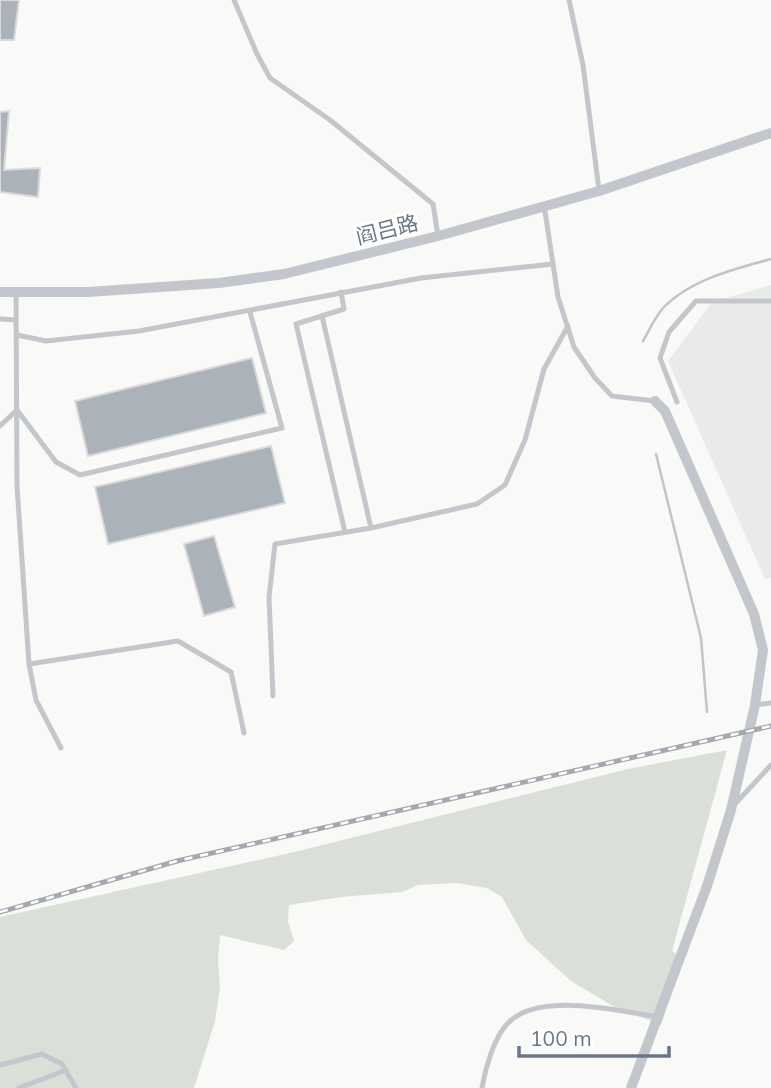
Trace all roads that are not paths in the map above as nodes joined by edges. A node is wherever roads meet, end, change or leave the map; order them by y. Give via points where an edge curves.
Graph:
1 (234, 0) edge
2 (569, 0) edge
3 (771, 134) edge
4 (599, 191) junction
5 (544, 205) junction
6 (438, 236) junction
7 (553, 264) junction
8 (0, 292) edge
9 (16, 292) junction
10 (341, 292) junction
11 (771, 300) edge
12 (250, 312) junction
13 (322, 316) junction
14 (0, 319) edge
15 (16, 320) junction
16 (568, 326) junction
17 (16, 335) junction
18 (654, 401) joint
19 (677, 402) dead end
20 (17, 410) junction
21 (0, 426) edge
22 (371, 527) junction
23 (345, 532) junction
24 (29, 664) junction
25 (274, 696) dead end
26 (771, 703) edge
27 (755, 705) junction
28 (244, 733) dead end
29 (61, 748) dead end
30 (771, 765) edge
31 (731, 810) junction
32 (659, 1017) junction
33 (0, 1065) edge
34 (66, 1070) junction
35 (19, 1088) edge
36 (76, 1088) edge
37 (482, 1088) edge
38 (631, 1088) edge

1 - 6 lane via 271,78 433,204
2 - 4 lane via 583,65
3 - 4 street, 阎吕路
4 - 5 street, 阎吕路
5 - 6 street, 阎吕路
5 - 7 lane
6 - 9 street, 阎吕路 via 284,274 219,283
7 - 10 lane
7 - 16 lane
8 - 9 street, 阎吕路
9 - 15 lane
10 - 12 lane
10 - 13 lane via 344,309
11 - 19 lane via 696,301 669,332 660,358
12 - 17 lane via 46,341
12 - 20 lane via 282,428 80,475 56,462
13 - 22 lane
13 - 23 lane via 296,324
14 - 15 lane
15 - 17 lane
16 - 18 lane via 574,347 612,396
16 - 22 lane via 544,369 525,440 505,485 477,504
17 - 20 lane
18 - 27 street via 665,411 754,614 763,650
20 - 21 lane
20 - 24 lane via 17,486
22 - 23 lane
23 - 25 lane via 275,544 269,597
24 - 28 lane via 178,641 231,672
24 - 29 lane via 36,700
26 - 27 lane
27 - 31 street
30 - 31 lane
31 - 32 street
32 - 37 lane via 585,1006 548,1006 522,1012 506,1025 486,1065
32 - 38 street
33 - 34 lane via 42,1054
34 - 35 lane
34 - 36 lane

